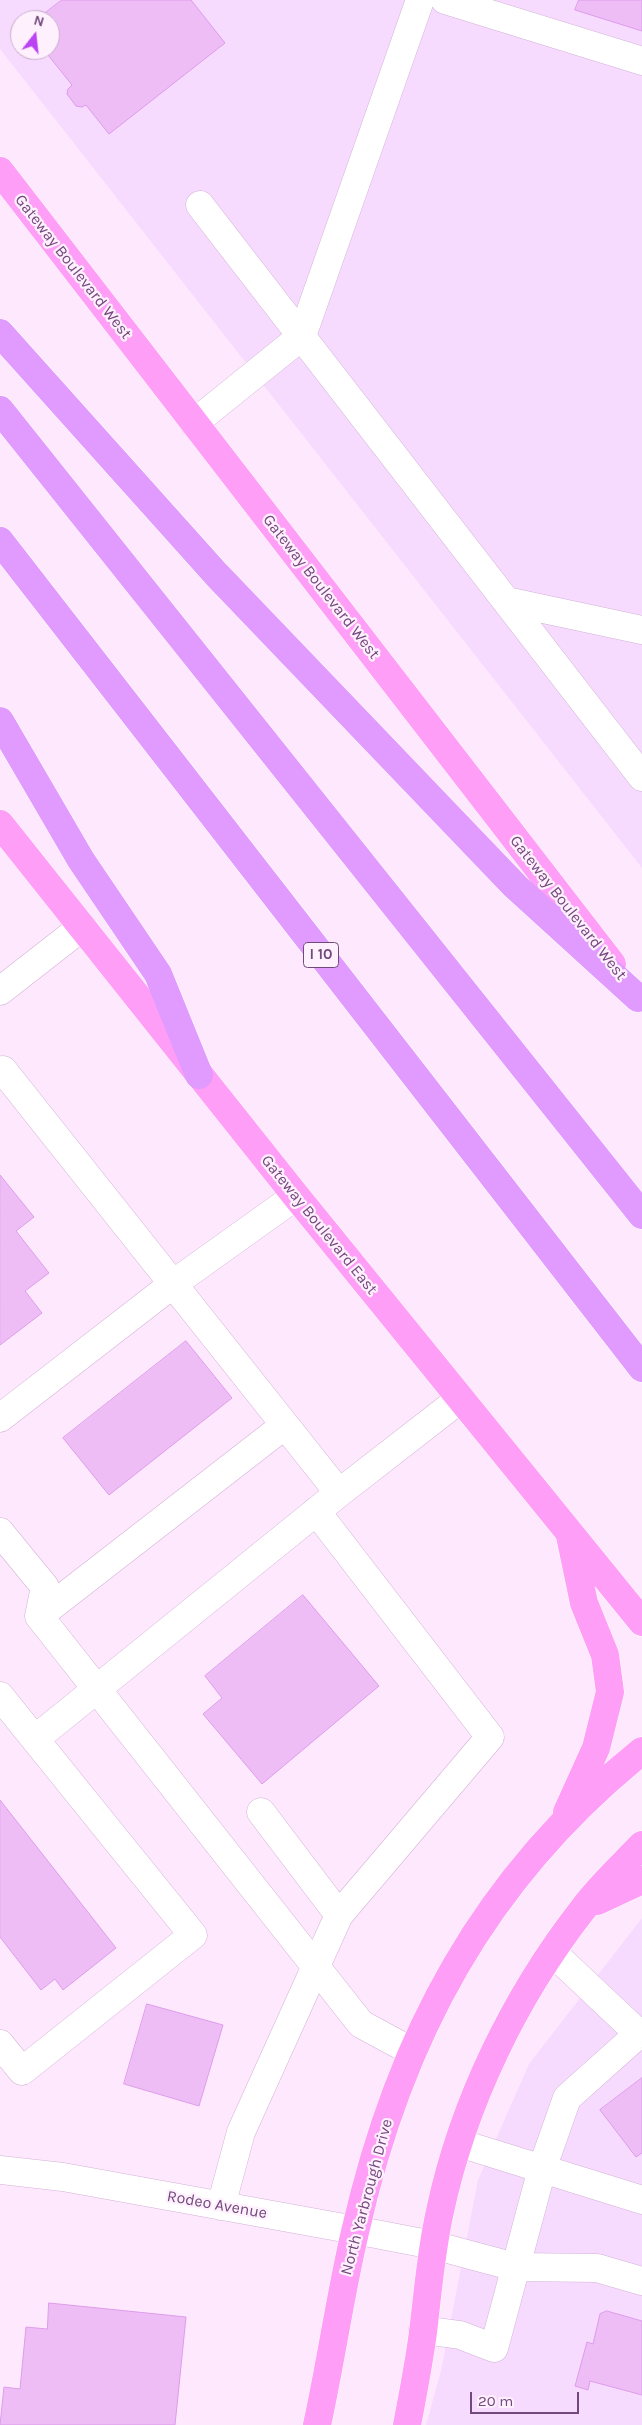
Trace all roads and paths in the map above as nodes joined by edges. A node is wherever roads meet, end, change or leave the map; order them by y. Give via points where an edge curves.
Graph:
1 (420, 0) edge
2 (445, 0) edge
3 (642, 61) edge
4 (0, 172) edge
5 (200, 205) dead end
6 (0, 333) edge
7 (302, 336) junction
8 (0, 410) edge
9 (194, 423) junction
10 (0, 541) edge
11 (506, 601) junction
12 (642, 630) edge
13 (0, 721) edge
14 (642, 777) edge
15 (0, 824) edge
16 (82, 927) junction
17 (0, 991) edge
18 (640, 1000) edge
19 (0, 1072) edge
20 (199, 1075) junction
21 (296, 1196) junction
22 (642, 1215) edge
23 (173, 1284) junction
24 (642, 1368) edge
25 (460, 1399) junction
26 (0, 1418) edge
27 (284, 1425) junction
28 (339, 1493) junction
29 (316, 1511) junction
30 (0, 1532) edge
31 (570, 1534) junction
32 (608, 1578) junction
33 (642, 1589) edge
34 (40, 1616) junction
35 (642, 1622) edge
36 (97, 1689) junction
37 (0, 1696) edge
38 (35, 1739) junction
39 (642, 1752) edge
40 (261, 1812) dead end
41 (562, 1824) junction
42 (642, 1845) edge
43 (642, 1880) edge
44 (584, 1907) junction
45 (339, 1915) junction
46 (552, 1952) junction
47 (316, 1968) junction
48 (640, 2032) edge
49 (0, 2044) edge
50 (411, 2051) junction
51 (459, 2143) junction
52 (542, 2169) junction
53 (0, 2170) edge
54 (642, 2200) edge
55 (221, 2206) junction
56 (355, 2230) junction
57 (433, 2245) junction
58 (515, 2267) junction
59 (642, 2281) edge
60 (423, 2330) junction
61 (317, 2425) edge
62 (407, 2425) edge

1 - 7 street
2 - 3 street
4 - 9 main road, Gateway Boulevard West
5 - 7 street
6 - 18 highway via 216,574 509,880
7 - 9 street
7 - 11 street
8 - 22 highway
9 - 18 main road, Gateway Boulevard West
10 - 24 highway, I 10
11 - 12 street
11 - 14 street
13 - 20 highway via 82,860 158,974
15 - 16 main road, Gateway Boulevard East
16 - 17 street
16 - 20 main road, Gateway Boulevard East
19 - 23 street via 3,1070
20 - 21 main road, Gateway Boulevard East
21 - 23 street
21 - 25 main road, Gateway Boulevard East
23 - 26 street
23 - 27 street
25 - 28 street
25 - 31 main road, Gateway Boulevard East
27 - 28 street
27 - 34 street
28 - 29 street
29 - 36 street
29 - 45 street via 490,1737
30 - 34 street via 45,1587
31 - 32 main road, Gateway Boulevard East
31 - 41 main road via 584,1604 605,1655 610,1692 596,1748
32 - 33 main road
32 - 35 main road, Gateway Boulevard East
34 - 36 street
36 - 38 street
36 - 47 street
37 - 38 street
38 - 49 street via 193,1935 22,2072
39 - 41 main road, North Yarbrough Drive
40 - 45 street
41 - 50 main road, North Yarbrough Drive via 476,1930
42 - 44 main road
43 - 44 main road
44 - 46 main road
45 - 47 street
46 - 48 street
46 - 51 main road via 498,2044
47 - 50 street via 361,2024
47 - 55 street via 241,2132
48 - 52 street via 567,2098
50 - 56 main road, North Yarbrough Drive via 378,2144
51 - 52 street
51 - 57 main road
52 - 54 street
52 - 58 street
53 - 55 street, Rodeo Avenue via 63,2176
55 - 56 street, Rodeo Avenue
56 - 57 street, Rodeo Avenue
56 - 61 main road, North Yarbrough Drive
57 - 58 street, Rodeo Avenue
57 - 60 main road
58 - 59 street, Rodeo Avenue via 597,2268
58 - 60 street via 494,2348 460,2335
60 - 62 main road

